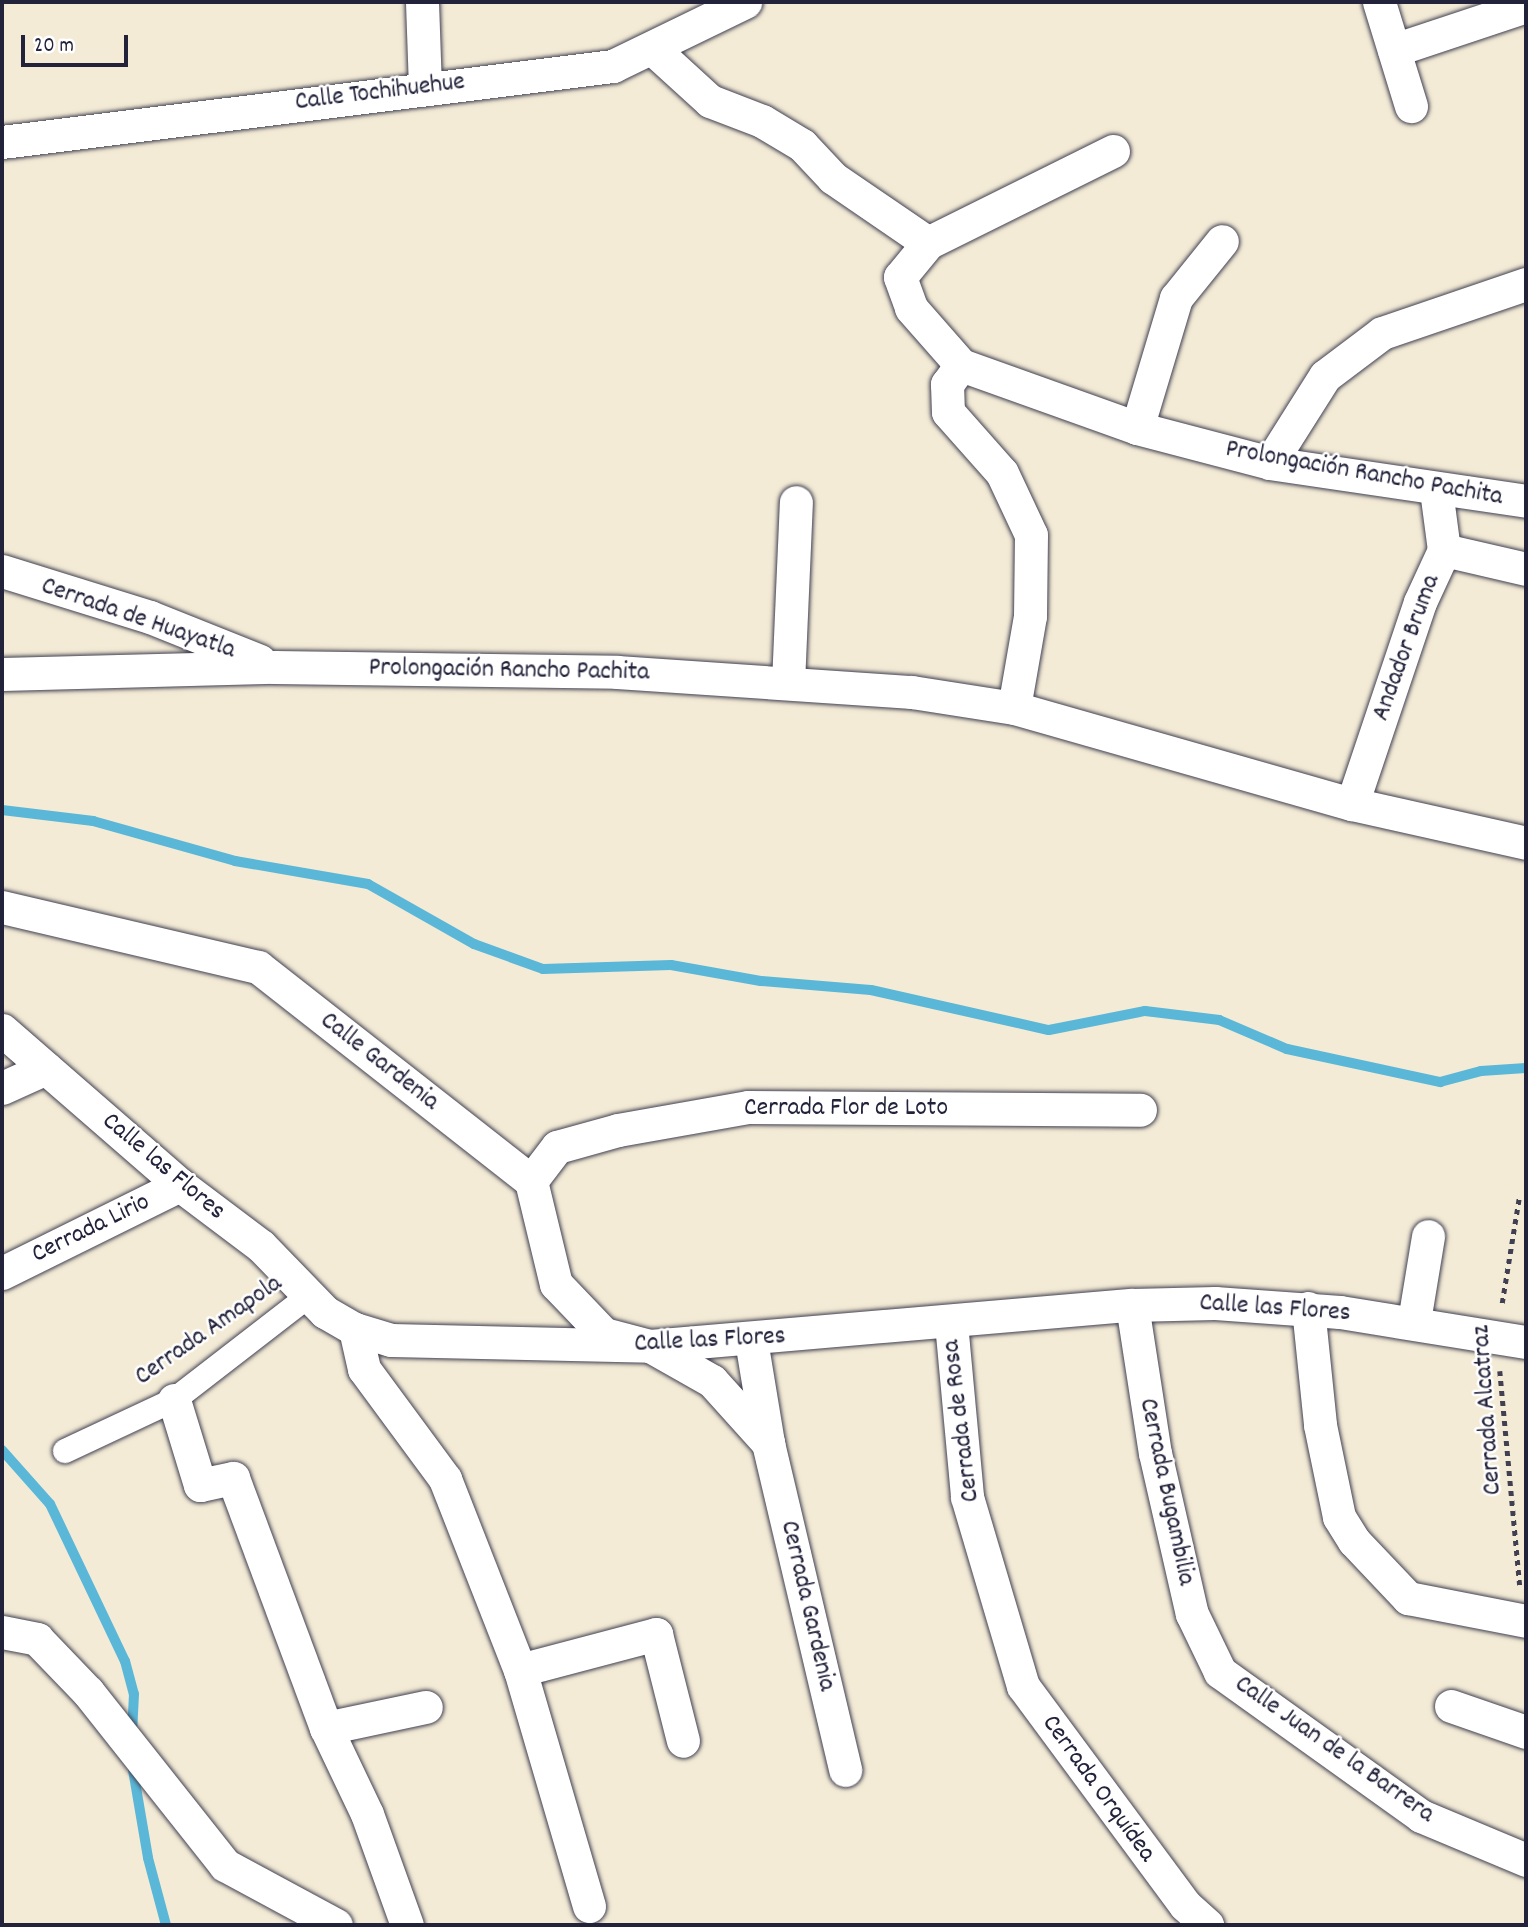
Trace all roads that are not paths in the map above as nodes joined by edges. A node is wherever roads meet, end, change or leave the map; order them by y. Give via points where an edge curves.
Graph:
1 (422, 2) edge
2 (745, 2) edge
3 (1379, 2) edge
4 (1526, 6) edge
5 (653, 49) junction
6 (1394, 50) junction
7 (425, 86) junction
8 (1411, 106) dead end
9 (2, 142) edge
10 (1113, 151) dead end
11 (1222, 241) dead end
12 (928, 243) junction
13 (1526, 284) edge
14 (961, 365) junction
15 (1137, 428) junction
16 (1269, 463) junction
17 (1436, 490) junction
18 (1526, 501) edge
19 (796, 502) dead end
20 (1444, 550) junction
21 (1526, 569) edge
22 (2, 571) edge
23 (274, 667) junction
24 (2, 674) edge
25 (788, 682) junction
26 (1014, 708) junction
27 (1352, 804) junction
28 (1526, 843) edge
29 (2, 907) edge
30 (2, 1030) edge
31 (46, 1069) junction
32 (2, 1088) edge
33 (1140, 1110) dead end
34 (531, 1181) junction
35 (180, 1185) junction
36 (1428, 1236) dead end
37 (2, 1273) edge
38 (310, 1295) junction
39 (1132, 1305) junction
40 (1308, 1308) junction
41 (1413, 1321) junction
42 (951, 1323) junction
43 (355, 1329) junction
44 (1512, 1339) edge
45 (751, 1340) junction
46 (650, 1346) junction
47 (174, 1400) junction
48 (768, 1443) junction
49 (65, 1451) dead end
50 (1525, 1621) edge
51 (2, 1632) edge
52 (1011, 1640) joint
53 (520, 1670) junction
54 (1220, 1672) joint
55 (1451, 1706) dead end
56 (426, 1707) dead end
57 (326, 1728) junction
58 (1526, 1732) edge
59 (683, 1741) dead end
60 (845, 1770) dead end
61 (1526, 1860) edge
62 (589, 1906) dead end
63 (336, 1925) edge
64 (406, 1925) edge
65 (1207, 1925) edge

1 - 7 street
2 - 5 street, Calle Tochihuehue
3 - 6 street
4 - 6 street
5 - 7 street, Calle Tochihuehue via 613,66
5 - 12 street via 710,101 762,121 802,145 833,178
6 - 8 street
7 - 9 street, Calle Tochihuehue
10 - 12 street
11 - 15 street via 1176,298
12 - 14 street via 900,277 911,308
13 - 16 street via 1382,333 1325,376
14 - 15 street, Prolongación Rancho Pachita
14 - 26 street via 947,384 948,412 1002,473 1031,535 1030,616
15 - 16 street, Prolongación Rancho Pachita
16 - 17 street, Prolongación Rancho Pachita
17 - 18 street, Prolongación Rancho Pachita
17 - 20 street, Andador Bruma
19 - 25 street
20 - 21 street
20 - 27 street, Andador Bruma via 1420,602
22 - 23 street, Cerrada de Huayatla via 150,617
23 - 24 street, Prolongación Rancho Pachita
23 - 25 street, Prolongación Rancho Pachita via 617,672
25 - 26 street, Prolongación Rancho Pachita via 912,692
26 - 27 street, Prolongación Rancho Pachita
27 - 28 street, Prolongación Rancho Pachita
29 - 34 street, Calle Gardenia via 258,967
30 - 31 street, Calle las Flores
31 - 32 street
31 - 35 street, Calle las Flores
33 - 34 street, Cerrada Flor de Loto via 748,1107 618,1130 557,1147
34 - 46 street via 556,1284 604,1334
35 - 37 street, Cerrada Lirio
35 - 38 street, Calle las Flores via 261,1246
36 - 41 street
38 - 43 street, Calle las Flores via 325,1312
38 - 47 street, Cerrada Amapola
39 - 40 street, Calle las Flores
39 - 42 street, Calle las Flores
39 - 54 street, Cerrada Bugambilia via 1155,1453 1192,1614
40 - 41 street, Calle las Flores
40 - 50 street via 1320,1425 1339,1517 1354,1541 1408,1598
41 - 44 street, Calle las Flores
42 - 45 street, Calle las Flores
42 - 52 street, Cerrada de Rosa via 967,1497
43 - 46 street, Calle las Flores via 391,1340
43 - 53 street via 364,1368 445,1479
45 - 46 street, Calle las Flores
45 - 48 street, Cerrada Gardenia
46 - 48 street, Cerrada Gardenia via 712,1381
47 - 49 street, Cerrada Amapola
47 - 57 street via 200,1485 233,1478
48 - 60 street, Cerrada Gardenia
51 - 63 street via 37,1639 88,1692 225,1866
52 - 65 street, Cerrada Orquídea via 1023,1686 1185,1906
53 - 59 street via 656,1634
53 - 62 street
54 - 61 street, Calle Juan de la Barrera via 1420,1816
55 - 58 street
56 - 57 street
57 - 64 street via 368,1814

